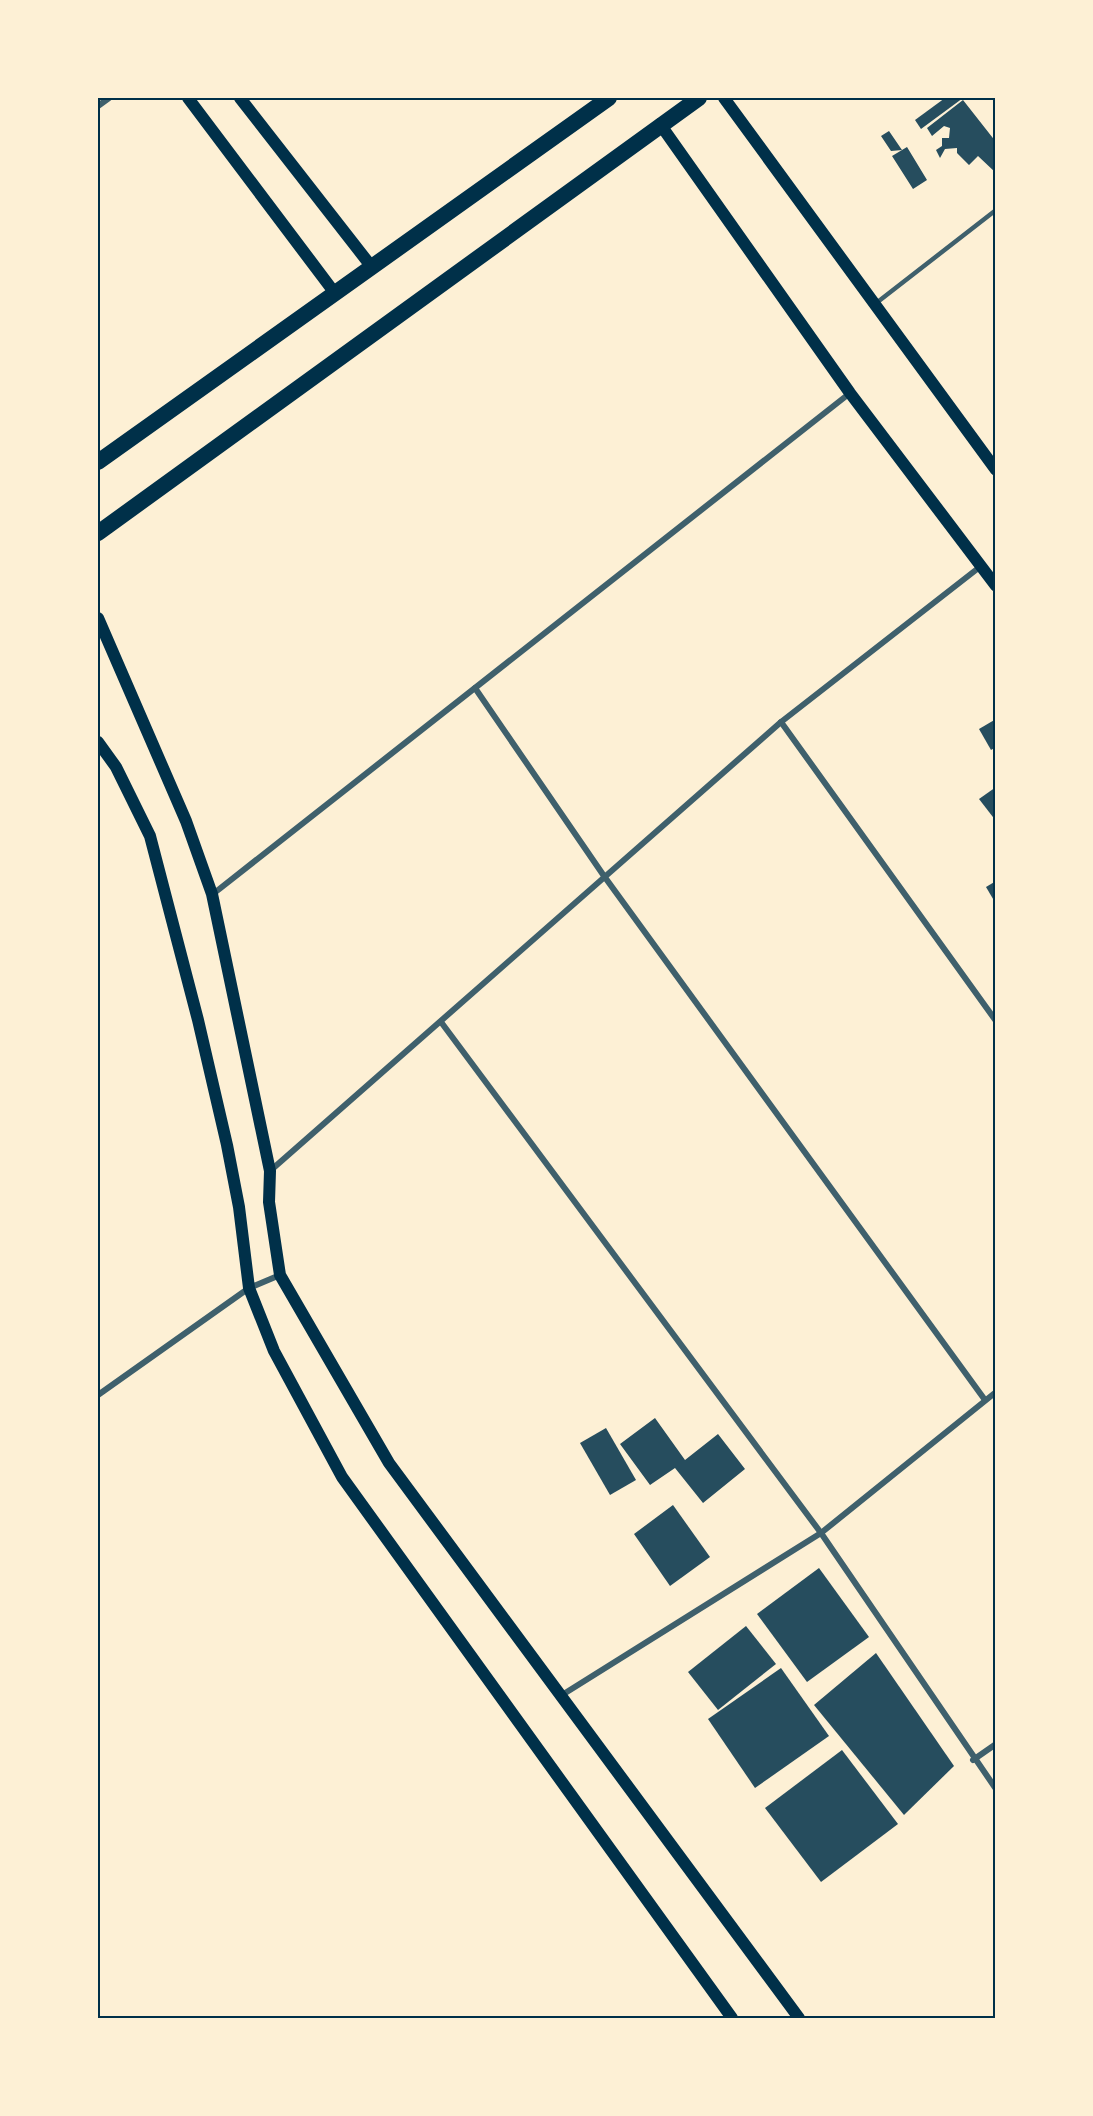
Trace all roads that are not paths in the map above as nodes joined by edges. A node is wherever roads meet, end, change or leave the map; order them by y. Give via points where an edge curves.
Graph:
1 (109, 98) edge
2 (188, 98) edge
3 (240, 98) edge
4 (609, 98) edge
5 (699, 98) edge
6 (724, 98) edge
7 (98, 106) edge
8 (660, 124) junction
9 (996, 210) edge
10 (371, 266) junction
11 (334, 292) junction
12 (875, 304) junction
13 (850, 393) junction
14 (98, 462) edge
15 (996, 470) edge
16 (98, 533) edge
17 (981, 566) junction
18 (996, 586) edge
19 (98, 618) edge
20 (475, 688) junction
21 (781, 722) junction
22 (98, 742) edge
23 (604, 876) junction
24 (212, 894) junction
25 (441, 1022) junction
26 (996, 1022) edge
27 (270, 1171) junction
28 (280, 1275) junction
29 (249, 1288) junction
30 (996, 1392) edge
31 (98, 1395) edge
32 (985, 1400) junction
33 (821, 1533) junction
34 (562, 1695) junction
35 (996, 1744) edge
36 (973, 1760) junction
37 (996, 1789) edge
38 (732, 2019) edge
39 (799, 2019) edge

1 - 7 street
2 - 11 main road
3 - 10 main road
4 - 10 highway
5 - 8 highway
6 - 12 main road
8 - 13 main road
8 - 16 highway
9 - 12 lane
10 - 11 highway
11 - 14 highway
12 - 15 main road
13 - 17 main road
13 - 20 street
17 - 18 main road
17 - 21 street
19 - 24 main road via 186,821
20 - 23 street
20 - 24 street
21 - 23 street
21 - 26 street
22 - 29 main road via 116,767 150,836 195,1008 238,1207
23 - 25 street
23 - 32 street
24 - 27 main road
25 - 27 street
25 - 33 street
27 - 28 main road via 269,1202
28 - 29 street
28 - 34 main road via 389,1462
29 - 31 street
29 - 38 main road via 274,1352 342,1477
30 - 32 street
32 - 33 street
33 - 34 street
33 - 36 street
34 - 39 main road
35 - 36 street
36 - 37 street

